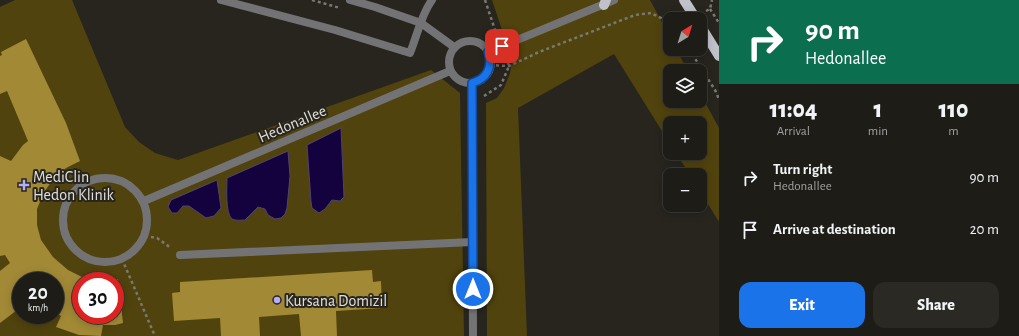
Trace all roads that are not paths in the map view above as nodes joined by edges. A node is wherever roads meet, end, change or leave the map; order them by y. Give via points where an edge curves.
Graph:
1 (221, 0) edge
2 (350, 0) edge
3 (432, 0) edge
4 (614, 0) edge
5 (684, 0) edge
6 (605, 2) edge
7 (692, 12) edge
8 (421, 23) junction
9 (707, 36) edge
10 (454, 47) junction
11 (488, 52) junction
12 (719, 56) edge
13 (450, 71) junction
14 (472, 83) junction
15 (144, 201) junction
16 (473, 242) junction
17 (180, 255) road end
18 (473, 336) edge

1 - 8 street via 410,53
2 - 8 street
3 - 8 street
4 - 6 street
5 - 7 main road
6 - 11 street
8 - 10 street
9 - 12 main road
10 - 11 street via 460,43 476,41
10 - 13 street via 448,62
11 - 14 street via 490,64 485,77
13 - 14 street via 463,82
13 - 15 street, Hedonallee
14 - 16 street
15 - 15 street via 131,185 115,178 98,177 84,182 69,197 63,212 64,229 69,242 79,253 94,261 122,259 136,249 145,236 148,219
16 - 17 street
16 - 18 street

